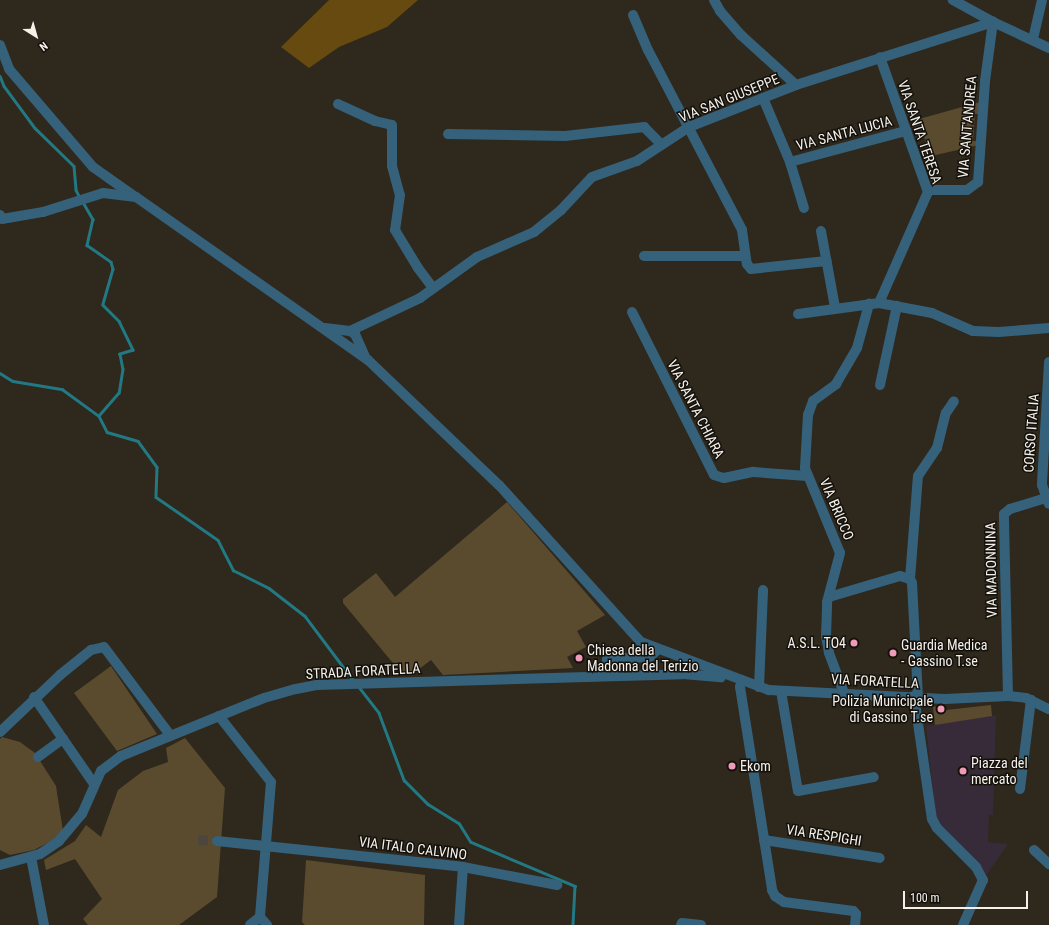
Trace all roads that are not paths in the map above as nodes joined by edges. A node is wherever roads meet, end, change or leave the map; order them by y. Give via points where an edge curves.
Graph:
1 (714, 0) edge
2 (952, 0) edge
3 (1042, 0) edge
4 (633, 15) dead end
5 (993, 22) junction
6 (1033, 39) junction
7 (0, 45) edge
8 (1049, 48) edge
9 (880, 57) junction
10 (796, 85) junction
11 (763, 98) junction
12 (338, 104) dead end
13 (689, 127) junction
14 (906, 131) junction
15 (448, 134) dead end
16 (662, 145) junction
17 (790, 162) junction
18 (928, 192) junction
19 (136, 197) junction
20 (804, 208) dead end
21 (0, 215) edge
22 (821, 231) dead end
23 (644, 256) dead end
24 (745, 256) junction
25 (827, 261) junction
26 (433, 288) junction
27 (874, 304) junction
28 (896, 306) junction
29 (835, 307) junction
30 (632, 312) dead end
31 (798, 314) dead end
32 (1049, 328) edge
33 (350, 337) junction
34 (1049, 362) edge
35 (880, 385) dead end
36 (954, 401) dead end
37 (807, 476) junction
38 (1048, 500) edge
39 (910, 579) junction
40 (763, 590) dead end
41 (829, 597) junction
42 (658, 649) junction
43 (677, 656) junction
44 (692, 661) junction
45 (697, 673) junction
46 (683, 674) junction
47 (606, 676) junction
48 (742, 680) junction
49 (759, 686) junction
50 (781, 691) junction
51 (844, 693) junction
52 (916, 696) junction
53 (1008, 696) junction
54 (34, 697) junction
55 (1031, 700) junction
56 (1049, 709) edge
57 (219, 716) junction
58 (0, 732) edge
59 (167, 732) junction
60 (63, 739) junction
61 (38, 757) dead end
62 (874, 777) dead end
63 (94, 784) junction
64 (1020, 789) dead end
65 (764, 840) junction
66 (217, 841) tunnel mouth
67 (265, 846) junction
68 (1034, 850) dead end
69 (31, 857) junction
70 (880, 858) dead end
71 (1049, 864) edge
72 (0, 865) edge
73 (463, 867) junction
74 (557, 885) dead end
75 (264, 921) edge
76 (44, 925) edge
77 (250, 925) edge
78 (459, 925) edge
79 (681, 925) edge
80 (701, 925) edge
81 (855, 925) edge
82 (962, 925) edge

1 - 10 street via 741,35
2 - 5 street
3 - 6 street
4 - 13 street via 648,50
5 - 6 street
5 - 9 street, VIA SAN GIUSEPPE
5 - 18 street, VIA SANT'ANDREA via 985,80 978,182 967,190
6 - 8 street
7 - 19 street via 8,68 92,167
9 - 10 street, VIA SAN GIUSEPPE
9 - 14 street, VIA SANTA TERESA
10 - 11 street, VIA SAN GIUSEPPE
11 - 13 street, VIA SAN GIUSEPPE
11 - 17 street
12 - 26 street via 374,121 392,125 392,166 400,195 395,230
13 - 16 street, VIA SAN GIUSEPPE
13 - 24 street via 742,230
14 - 17 street, VIA SANTA LUCIA
14 - 18 street, VIA SANTA TERESA
15 - 16 street via 565,136 644,127
16 - 26 street, VIA SAN GIUSEPPE via 637,161 592,177 561,210 534,232 477,257
17 - 20 street
18 - 27 street, VIA SANTA TERESA
19 - 21 street via 103,193 44,212 2,219
19 - 33 street via 322,327
22 - 25 street
23 - 24 street
24 - 25 street via 751,269
25 - 29 street
26 - 33 street, VIA SAN GIUSEPPE
27 - 28 street
27 - 29 street
27 - 37 street, VIA SANTA TERESA via 857,348 836,384 813,401 808,415 804,468
28 - 32 street via 932,313 973,331 999,332
28 - 35 street
29 - 31 street
30 - 37 street, VIA SANTA CHIARA via 714,475 724,478 753,472
33 - 42 street via 368,360 499,485 641,642
34 - 38 street, CORSO ITALIA via 1042,485
36 - 39 street via 946,413 937,448 918,476
37 - 41 street, VIA BRICCO via 840,553
38 - 53 street, VIA MADONNINA via 1010,509 1004,514
39 - 41 street via 900,576
39 - 52 street
40 - 49 street
41 - 51 street, VIA BRICCO via 826,636
42 - 43 street
42 - 47 street via 650,657 607,659
43 - 44 street
43 - 46 street
44 - 45 street
44 - 48 street
45 - 46 street, STRADA FORATELLA
45 - 48 street, STRADA FORATELLA
46 - 47 street, STRADA FORATELLA
47 - 57 street, STRADA FORATELLA via 350,684 296,689
48 - 49 street, VIA FORATELLA
48 - 65 street via 740,687
49 - 50 street, VIA FORATELLA
50 - 51 street, VIA FORATELLA
50 - 62 street via 798,791
51 - 52 street, VIA FORATELLA
52 - 53 street, VIA FORATELLA via 965,699
52 - 82 street via 932,818 937,828 976,867 983,880
53 - 55 street, VIA FORATELLA
54 - 58 street
54 - 59 street via 91,650 104,647
54 - 60 street
55 - 56 street, VIA FORATELLA
55 - 64 street
57 - 59 street, STRADA FORATELLA
57 - 67 street via 271,782
59 - 63 street, STRADA FORATELLA via 121,756 102,771
60 - 61 street
60 - 63 street
63 - 69 street, STRADA FORATELLA via 82,814 71,830 59,842
65 - 70 street, VIA RESPIGHI
65 - 81 street via 772,890 778,899 853,911 856,914
66 - 67 street, VIA ITALO CALVINO
67 - 73 street, VIA ITALO CALVINO
67 - 75 street
68 - 71 street
69 - 72 street, STRADA FORATELLA
69 - 76 street
73 - 74 street, VIA ITALO CALVINO
73 - 78 street
75 - 77 street
79 - 80 street

